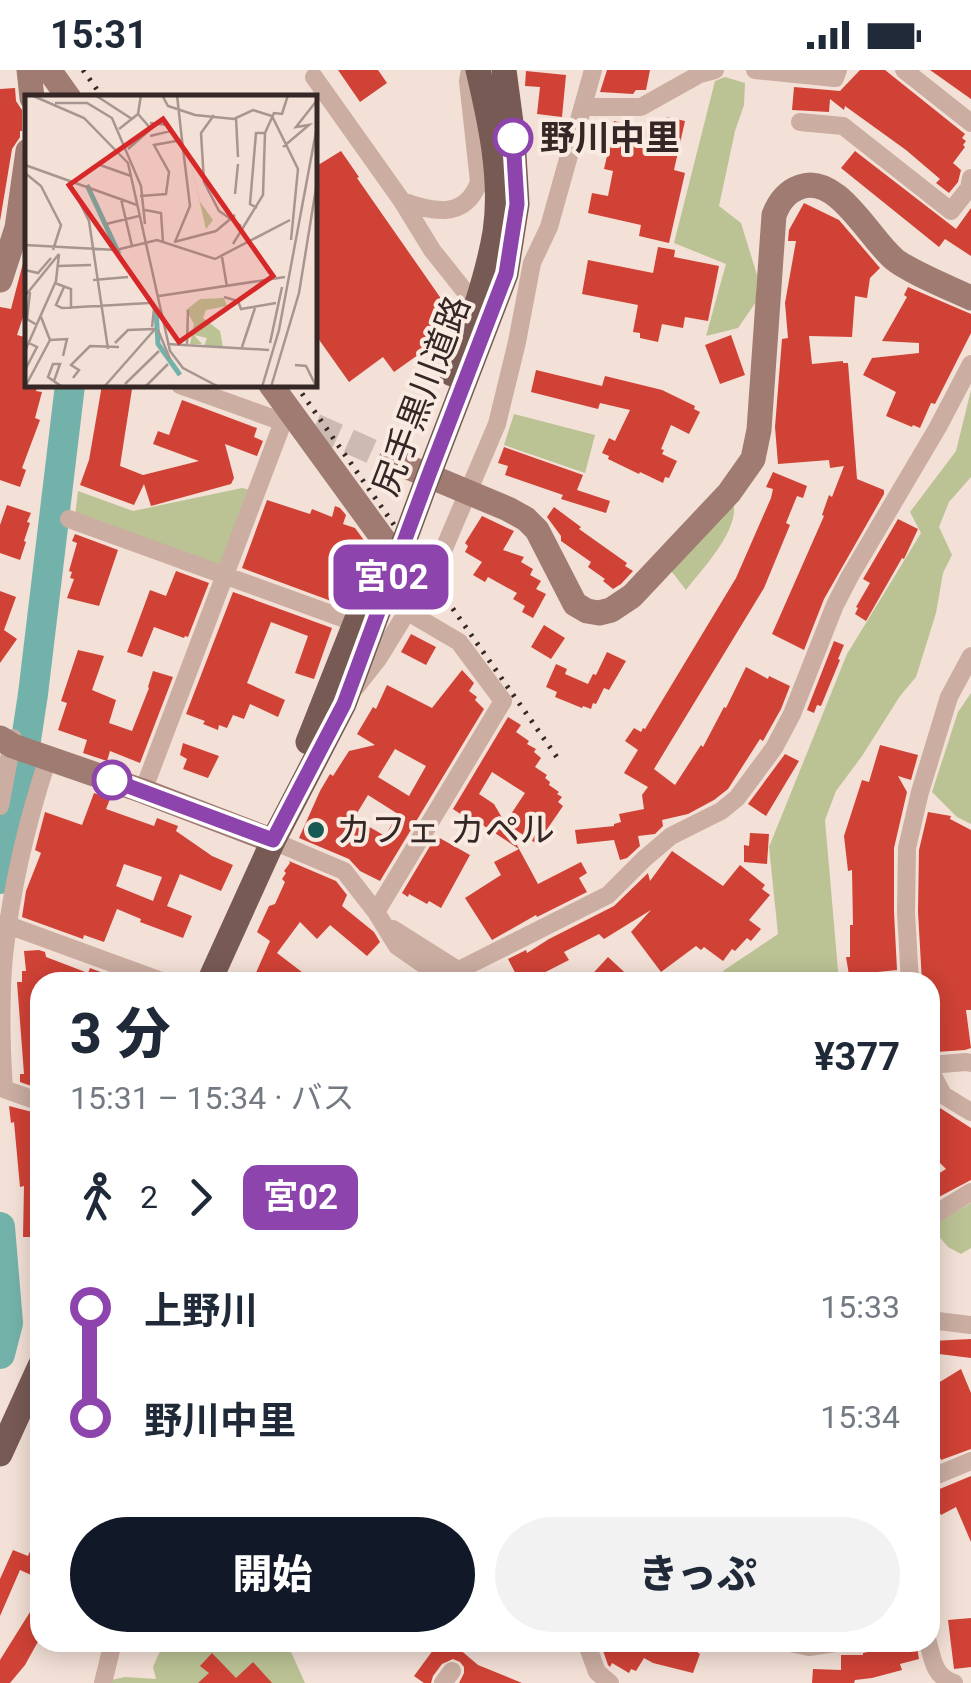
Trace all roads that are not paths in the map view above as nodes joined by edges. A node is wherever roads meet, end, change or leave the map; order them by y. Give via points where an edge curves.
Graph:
1 (29, 70) edge
2 (48, 70) edge
3 (470, 70) edge
4 (478, 70) edge
5 (504, 70) edge
6 (593, 70) edge
7 (715, 70) edge
8 (755, 70) edge
9 (838, 70) edge
10 (904, 70) edge
11 (314, 78) dead end
12 (32, 95) edge
13 (67, 95) edge
14 (584, 107) junction
15 (800, 122) dead end
16 (971, 123) edge
17 (25, 174) edge
18 (971, 178) edge
19 (402, 201) junction
20 (515, 224) junction
21 (549, 227) junction
22 (0, 280) edge
23 (971, 298) edge
24 (476, 304) junction
25 (971, 364) edge
26 (190, 388) edge
27 (274, 388) edge
28 (297, 421) junction
29 (411, 469) junction
30 (468, 492) junction
31 (70, 520) dead end
32 (386, 543) junction
33 (225, 575) junction
34 (408, 612) junction
35 (356, 623) junction
36 (971, 656) edge
37 (344, 704) junction
38 (9, 740) edge
39 (48, 758) junction
40 (143, 791) junction
41 (0, 806) edge
42 (273, 840) junction
43 (379, 917) junction
44 (8, 926) junction
45 (136, 972) edge
46 (214, 972) edge
47 (444, 972) edge
48 (462, 972) edge
49 (909, 972) edge
50 (971, 1064) edge
51 (940, 1066) edge
52 (940, 1087) edge
53 (30, 1098) edge
54 (971, 1112) edge
55 (971, 1192) edge
56 (940, 1211) edge
57 (940, 1321) edge
58 (971, 1325) edge
59 (30, 1388) edge
60 (0, 1454) edge
61 (971, 1461) edge
62 (940, 1474) edge
63 (111, 1652) edge
64 (590, 1652) edge
65 (930, 1652) edge
66 (103, 1683) edge
67 (610, 1683) edge
68 (954, 1683) edge

1 - 12 street
2 - 13 street
3 - 19 street via 479,182 474,196 452,210 430,212
4 - 24 main road, 尻手黒川道路 via 497,202
5 - 20 main road, 尻手黒川道路
6 - 14 street
7 - 14 street via 641,106
8 - 9 street via 834,78
10 - 16 street
11 - 19 street
14 - 21 street
15 - 18 street via 844,126 951,212
17 - 22 street via 18,228
19 - 24 street
20 - 21 street
20 - 29 main road, 尻手黒川道路 via 506,274
21 - 30 street via 532,263 497,424
23 - 30 street via 894,259 838,196 804,185 774,215 753,459 632,596 599,613 575,604 537,530
24 - 29 main road, 尻手黒川道路
25 - 48 street via 835,605 774,748 737,798 671,836 608,895
26 - 28 street
27 - 28 street
28 - 32 street
28 - 33 street
29 - 30 street
29 - 32 main road, 尻手黒川道路
29 - 37 main road, 尻手黒川道路
30 - 34 street
31 - 33 street
32 - 35 main road, 尻手黒川道路
33 - 35 street
33 - 40 street
34 - 37 street
34 - 43 street via 459,642 503,701
35 - 42 main road, 尻手黒川道路
36 - 49 street via 949,698 907,848
37 - 42 main road, 尻手黒川道路
38 - 39 street
38 - 41 street
39 - 40 street
39 - 44 street
40 - 42 street
42 - 43 street via 344,870
42 - 46 main road, 尻手黒川道路
43 - 47 street via 397,946
44 - 45 street
44 - 53 street via 0,1033 4,1089
50 - 51 street
52 - 54 street
55 - 56 street
57 - 58 street
59 - 60 main road
61 - 62 street
63 - 66 street
64 - 67 street
65 - 68 street via 935,1670

